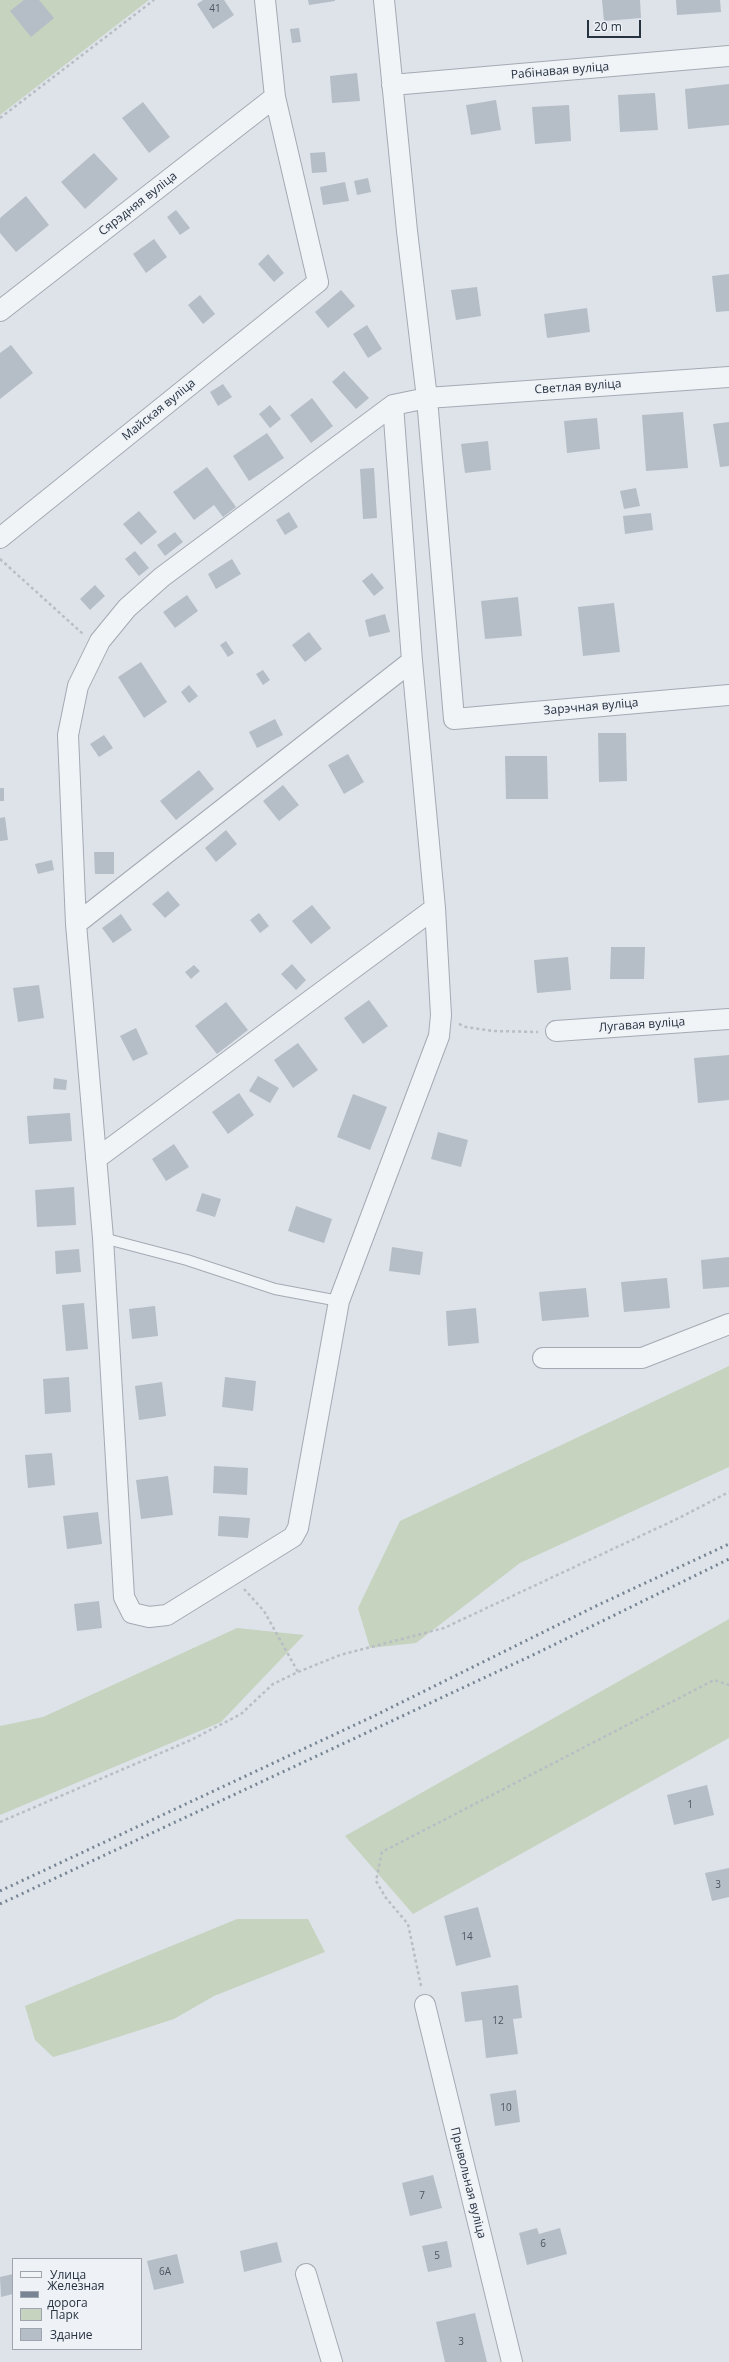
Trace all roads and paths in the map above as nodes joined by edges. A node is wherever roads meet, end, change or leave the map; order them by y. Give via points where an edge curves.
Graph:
1 (154, 0) edge
2 (265, 0) edge
3 (384, 0) edge
4 (729, 56) edge
5 (392, 85) junction
6 (275, 97) junction
7 (0, 118) edge
8 (0, 311) edge
9 (729, 377) edge
10 (427, 398) junction
11 (393, 405) junction
12 (0, 538) edge
13 (0, 559) edge
14 (97, 646) junction
15 (412, 661) junction
16 (729, 695) edge
17 (435, 908) junction
18 (76, 924) junction
19 (441, 1015) junction
20 (729, 1019) edge
21 (556, 1030) joint
22 (96, 1159) junction
23 (102, 1238) junction
24 (339, 1301) junction
25 (729, 1324) edge
26 (543, 1358) dead end
27 (729, 1492) edge
28 (230, 1576) junction
29 (298, 1672) junction
30 (729, 1686) edge
31 (0, 1822) edge
32 (425, 2004) joint
33 (306, 2274) dead end
34 (332, 2362) edge
35 (512, 2362) edge

1 - 7 path
2 - 6 street
3 - 5 street
4 - 5 street, Рабінавая вуліца
5 - 10 street
6 - 8 street, Сярэдняя вуліца
6 - 12 street, Майская вуліца via 318,282
9 - 10 street, Светлая вуліца
10 - 11 street, Светлая вуліца
10 - 16 street, Зарэчная вуліца via 454,719
11 - 14 street via 162,577 127,608
11 - 15 street
13 - 14 path
14 - 18 street via 78,686 68,735
15 - 17 street
15 - 18 street
17 - 19 street
17 - 22 street
18 - 22 street
19 - 21 path via 466,1027 493,1031
19 - 24 street via 439,1036
20 - 21 street, Лугавая вуліца
22 - 23 street
23 - 24 lane via 188,1260 275,1289
23 - 28 street via 124,1597 132,1613 149,1617 167,1615
24 - 28 street via 298,1528 293,1537
25 - 26 street via 642,1358
27 - 29 path via 444,1628 340,1655
28 - 29 path via 264,1611
29 - 31 path via 273,1684 241,1714 192,1740
30 - 32 path via 714,1680 382,1852 376,1881 386,1898 408,1924
32 - 35 street, Прывольная вуліца
33 - 34 street

